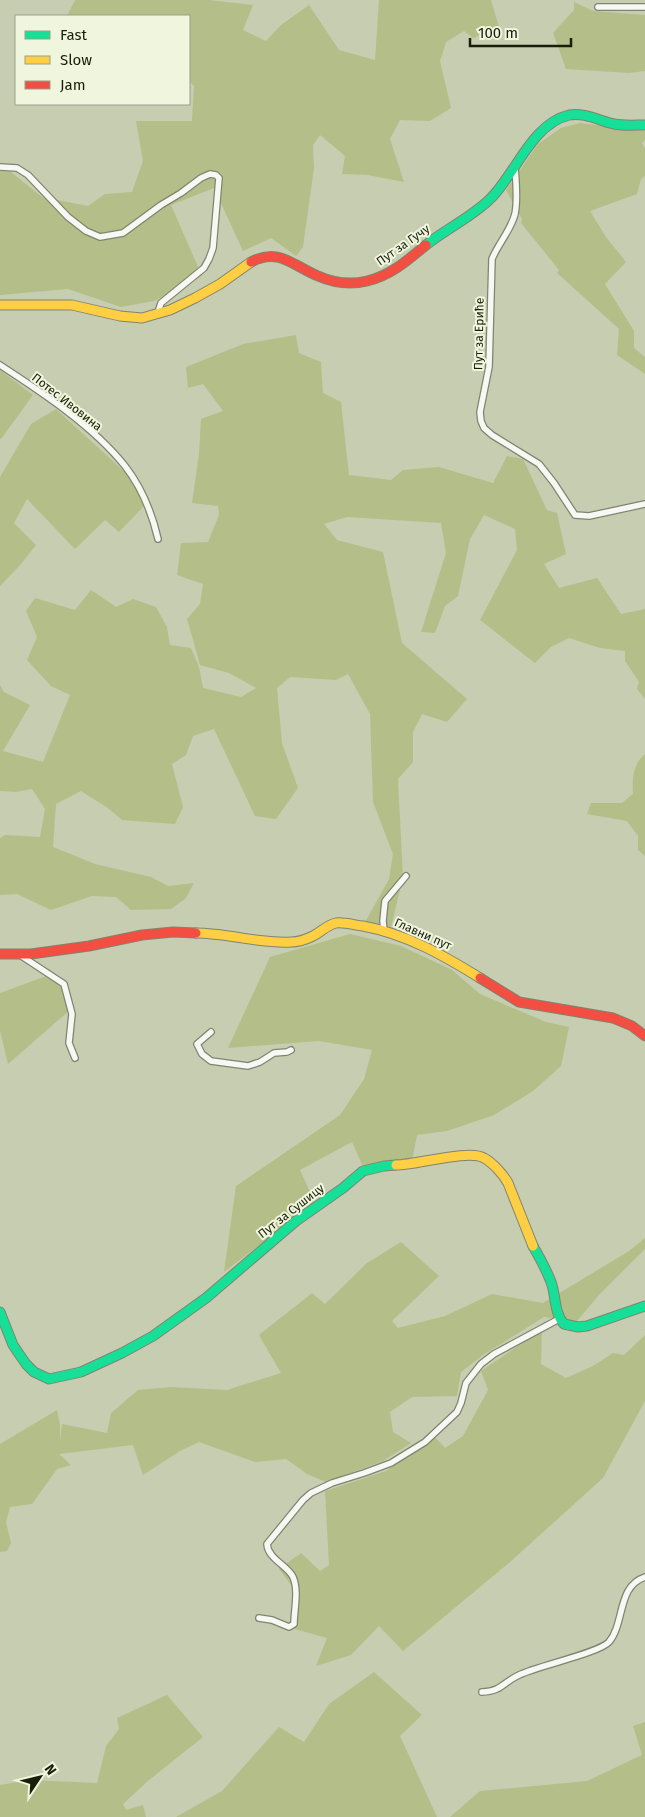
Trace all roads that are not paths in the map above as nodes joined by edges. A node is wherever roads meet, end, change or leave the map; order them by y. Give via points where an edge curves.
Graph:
1 (598, 7) dead end
2 (645, 7) edge
3 (645, 125) edge
4 (515, 165) junction
5 (0, 167) edge
6 (0, 306) edge
7 (157, 316) junction
8 (0, 365) edge
9 (645, 504) edge
10 (158, 539) dead end
11 (406, 876) dead end
12 (384, 930) junction
13 (0, 954) edge
14 (20, 955) junction
15 (211, 1032) dead end
16 (645, 1036) edge
17 (291, 1050) dead end
18 (75, 1058) dead end
19 (645, 1306) edge
20 (0, 1312) edge
21 (559, 1319) junction
22 (645, 1578) edge
23 (259, 1618) dead end
24 (482, 1692) dead end

1 - 2 street
3 - 4 street, Пут за Гучу via 616,125 572,114 546,127 533,138
4 - 7 street, Пут за Гучу via 480,207 395,269 369,282 339,284 287,260 265,256 212,289
4 - 9 street, Пут за Ериће via 515,214 492,259 489,367 481,421 492,435 539,464 575,515 589,516
5 - 7 street via 17,168 28,175 68,217 100,237 123,233 201,178 216,175 219,178 213,248 209,259 204,268 161,303
6 - 7 street, Пут за Гучу via 72,305 126,319
8 - 10 street, Потес Ивовина via 82,424 126,467 152,516
11 - 12 street via 385,902
12 - 14 street, Главни пут via 336,923 304,940 274,943 214,933 164,932
12 - 16 street, Главни пут via 412,940 519,1002 613,1018
13 - 14 street, Главни пут
14 - 18 street via 64,984 72,1014 69,1043
15 - 17 street via 197,1044 211,1061 248,1066 274,1053
19 - 21 street via 586,1326 568,1325
20 - 21 street, Пут за Сушицу via 13,1344 34,1372 49,1379 80,1372 153,1336 206,1298 296,1221 363,1171 458,1155 483,1157 505,1179 554,1288
21 - 23 street via 481,1364 466,1383 457,1412 425,1442 384,1466 321,1487 303,1500 267,1544 269,1553 294,1580 294,1624 289,1627
22 - 24 street via 628,1590 608,1643 519,1675 494,1692

